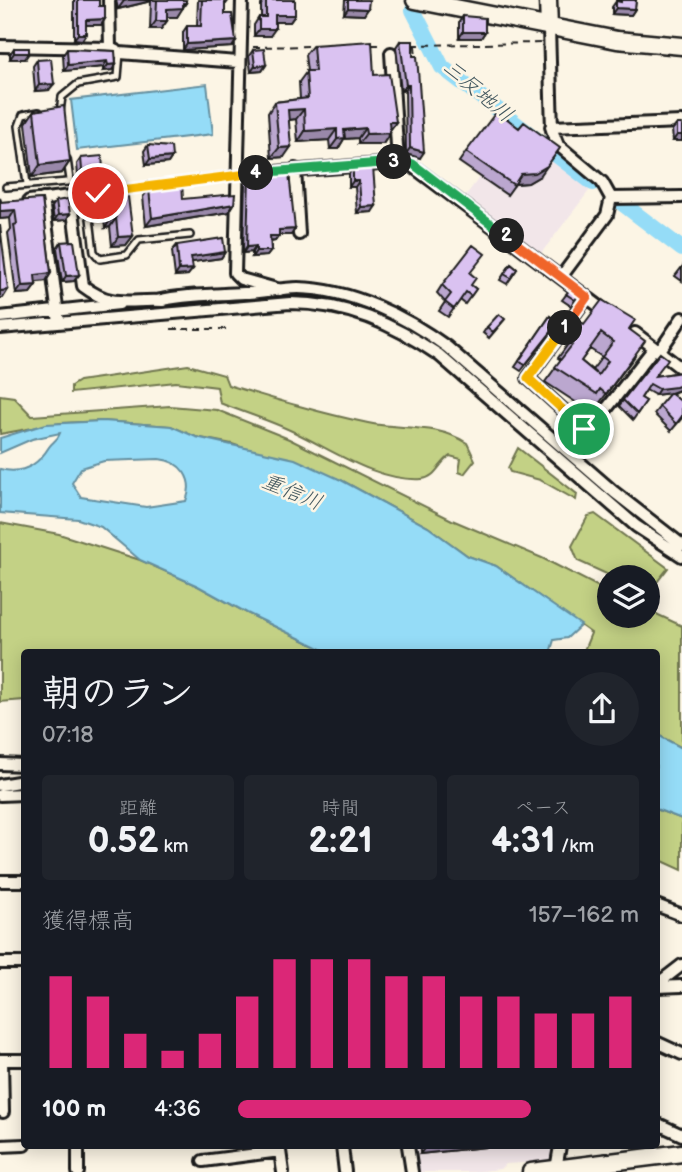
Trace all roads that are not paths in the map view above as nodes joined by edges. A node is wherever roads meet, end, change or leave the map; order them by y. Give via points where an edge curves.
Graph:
1 (109, 0) edge
2 (242, 0) edge
3 (415, 0) edge
4 (548, 0) edge
5 (549, 36) junction
6 (0, 46) edge
7 (682, 46) edge
8 (391, 49) road end
9 (115, 51) junction
10 (238, 62) junction
11 (59, 109) junction
12 (61, 121) edge
13 (682, 122) edge
14 (551, 127) junction
15 (65, 145) edge
16 (398, 161) junction
17 (295, 169) junction
18 (235, 174) junction
19 (70, 180) junction
20 (27, 184) junction
21 (6, 187) dead end
22 (98, 193) junction
23 (682, 197) edge
24 (611, 198) junction
25 (43, 199) junction
26 (12, 202) edge
27 (299, 234) dead end
28 (190, 235) dead end
29 (561, 277) junction
30 (280, 290) junction
31 (587, 297) junction
32 (157, 301) junction
33 (319, 303) junction
34 (123, 304) junction
35 (203, 309) junction
36 (0, 317) edge
37 (59, 317) junction
38 (682, 318) edge
39 (0, 328) edge
40 (657, 350) junction
41 (682, 369) edge
42 (682, 545) edge
43 (682, 556) edge
44 (0, 764) edge
45 (21, 765) edge
46 (21, 782) edge
47 (0, 785) edge
48 (21, 794) edge
49 (0, 795) edge
50 (0, 881) edge
51 (21, 881) edge
52 (660, 907) edge
53 (682, 915) edge
54 (0, 963) edge
55 (21, 963) edge
56 (682, 965) edge
57 (660, 983) edge
58 (660, 986) edge
59 (682, 986) edge
60 (660, 1044) edge
61 (682, 1054) edge
62 (1, 1060) edge
63 (21, 1060) edge
64 (3, 1112) dead end
65 (660, 1125) edge
66 (682, 1135) edge
67 (21, 1145) edge
68 (0, 1146) edge
69 (78, 1149) edge
70 (342, 1149) edge
71 (408, 1149) edge
72 (559, 1149) edge
73 (682, 1153) edge
74 (218, 1159) junction
75 (203, 1161) dead end
76 (556, 1169) junction
77 (78, 1172) edge
78 (219, 1172) edge
79 (283, 1172) edge
80 (345, 1172) edge
81 (412, 1172) edge
82 (531, 1172) edge
83 (537, 1172) edge

1 - 9 street
2 - 10 street
3 - 5 main road
4 - 5 main road
5 - 7 main road
5 - 14 street
6 - 9 street
8 - 16 street
9 - 10 street
9 - 11 lane via 118,77 78,85 62,97
10 - 18 street
11 - 12 lane
11 - 20 lane via 30,113 20,120
13 - 14 street
14 - 24 street via 558,145 602,182
15 - 19 lane
16 - 17 street
16 - 29 street via 413,164
17 - 18 street
17 - 27 street
18 - 22 lane
18 - 30 street via 235,273
19 - 20 lane
19 - 22 lane via 92,180
20 - 21 lane
22 - 28 lane via 88,201 94,252 100,259 127,255 139,240
23 - 24 street
24 - 29 street via 607,215
25 - 26 street
25 - 34 street via 71,196 83,286 97,297
25 - 37 street
29 - 31 street
30 - 32 street
30 - 33 street
30 - 42 street via 303,288 353,299 423,329
31 - 40 street
31 - 40 street via 528,378 584,429 593,426
32 - 34 street
32 - 35 street
33 - 35 street
33 - 43 street via 405,331 439,355 636,526
34 - 37 street
35 - 37 street
36 - 37 street
37 - 39 street
38 - 40 street
40 - 41 street
44 - 45 street
46 - 47 street
48 - 49 street
50 - 51 street
52 - 53 street
54 - 55 street
56 - 57 street
58 - 59 street
60 - 61 street
62 - 63 street
62 - 64 street
65 - 66 street
67 - 68 street
69 - 77 street
70 - 80 street
71 - 81 street
72 - 76 street
73 - 76 main road
74 - 75 street
74 - 78 street
74 - 79 street via 280,1151
76 - 83 main road
82 - 83 main road

